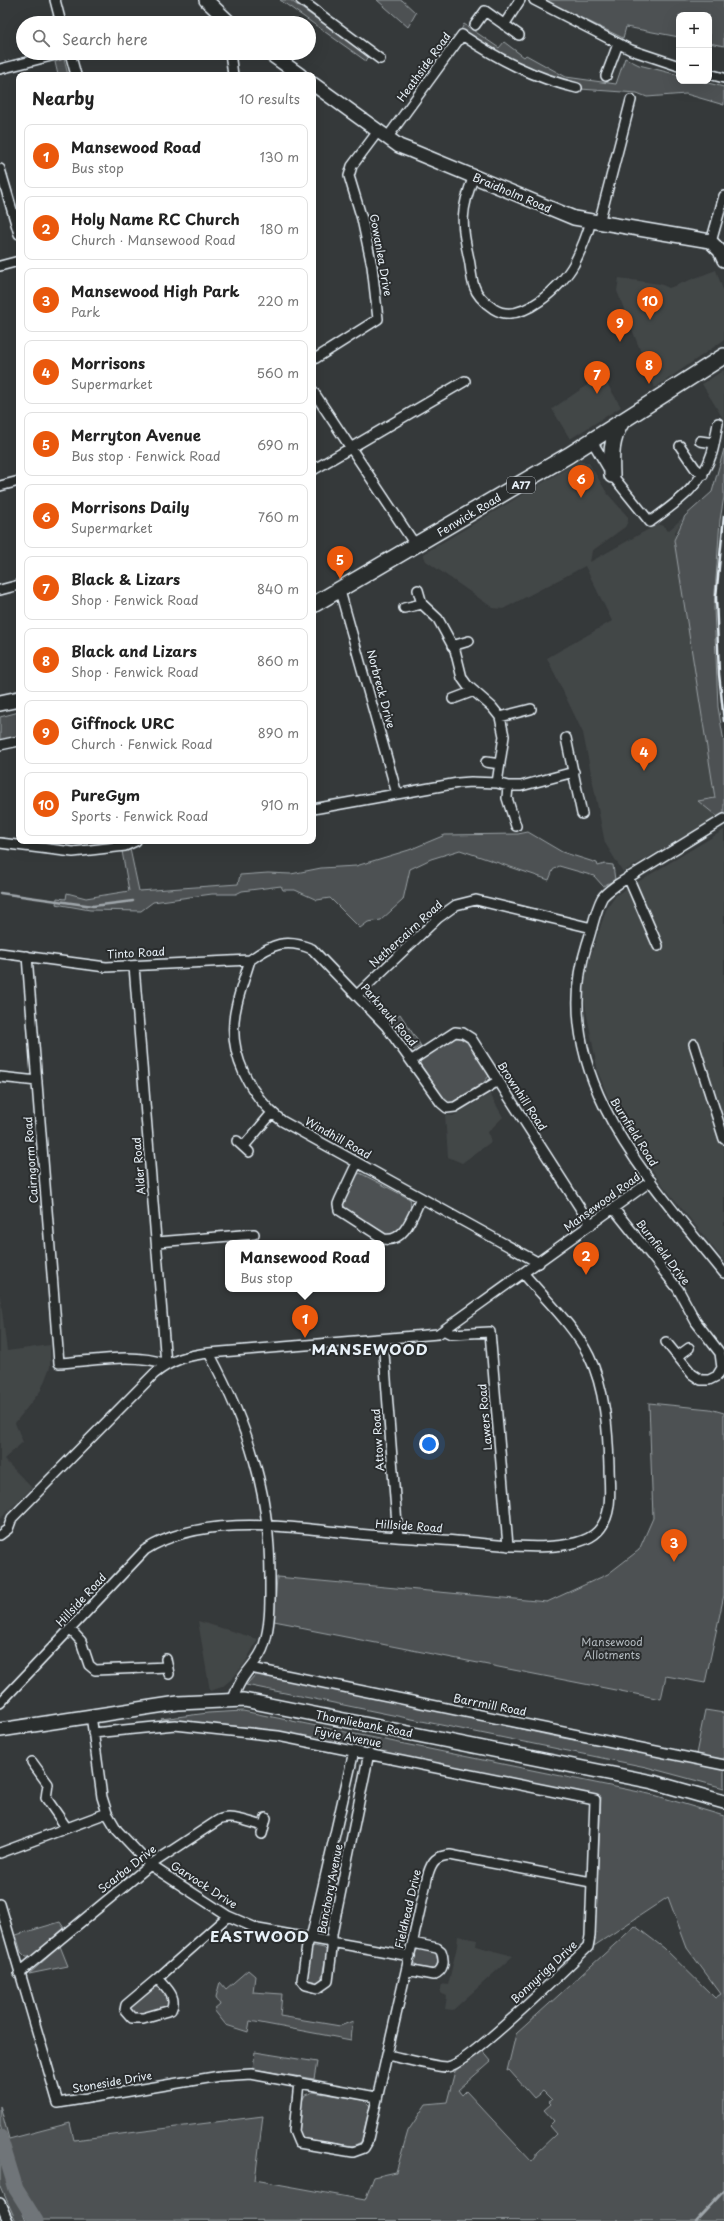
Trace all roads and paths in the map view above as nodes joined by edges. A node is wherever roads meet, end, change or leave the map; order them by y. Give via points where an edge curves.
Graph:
1 (55, 0) edge
2 (206, 0) edge
3 (301, 0) edge
4 (520, 0) edge
5 (534, 0) edge
6 (60, 16) edge
7 (223, 16) edge
8 (475, 25) dead end
9 (504, 25) junction
10 (519, 35) dead end
11 (618, 44) junction
12 (380, 59) dead end
13 (35, 60) edge
14 (72, 60) edge
15 (231, 60) edge
16 (279, 60) edge
17 (676, 65) edge
18 (0, 69) edge
19 (75, 72) edge
20 (233, 72) edge
21 (296, 72) edge
22 (712, 75) edge
23 (606, 76) dead end
24 (724, 78) edge
25 (316, 86) edge
26 (577, 88) dead end
27 (631, 100) dead end
28 (383, 134) junction
29 (0, 170) edge
30 (474, 176) junction
31 (724, 196) edge
32 (595, 222) junction
33 (16, 224) edge
34 (711, 242) junction
35 (724, 260) edge
36 (16, 262) edge
37 (0, 266) edge
38 (724, 356) edge
39 (316, 358) edge
40 (465, 381) dead end
41 (316, 396) edge
42 (621, 423) junction
43 (718, 423) dead end
44 (592, 441) junction
45 (700, 441) dead end
46 (714, 443) junction
47 (680, 446) dead end
48 (351, 449) junction
49 (316, 468) edge
50 (703, 474) junction
51 (612, 475) junction
52 (16, 482) edge
53 (1, 484) edge
54 (416, 546) junction
55 (16, 586) edge
56 (0, 590) edge
57 (418, 590) dead end
58 (340, 591) junction
59 (316, 604) edge
60 (422, 604) junction
61 (404, 608) dead end
62 (469, 641) dead end
63 (452, 646) junction
64 (474, 691) junction
65 (16, 699) edge
66 (453, 699) dead end
67 (0, 703) edge
68 (531, 709) dead end
69 (500, 717) junction
70 (566, 738) dead end
71 (16, 741) edge
72 (0, 744) edge
73 (486, 762) dead end
74 (500, 764) junction
75 (574, 772) junction
76 (497, 783) junction
77 (508, 786) junction
78 (397, 794) junction
79 (316, 808) edge
80 (582, 814) dead end
81 (724, 820) edge
82 (516, 826) dead end
83 (0, 842) edge
84 (129, 844) edge
85 (628, 877) junction
86 (592, 928) junction
87 (658, 946) dead end
88 (0, 953) edge
89 (27, 956) junction
90 (250, 960) junction
91 (134, 966) junction
92 (357, 995) junction
93 (694, 1044) dead end
94 (412, 1060) junction
95 (0, 1077) edge
96 (37, 1081) junction
97 (498, 1082) junction
98 (272, 1113) junction
99 (724, 1139) edge
100 (243, 1146) dead end
101 (357, 1163) junction
102 (651, 1181) junction
103 (421, 1198) junction
104 (614, 1208) junction
105 (591, 1225) junction
106 (254, 1234) dead end
107 (157, 1242) junction
108 (724, 1257) edge
109 (539, 1263) junction
110 (717, 1264) junction
111 (724, 1273) edge
112 (524, 1274) junction
113 (445, 1330) junction
114 (382, 1340) junction
115 (666, 1342) dead end
116 (689, 1348) dead end
117 (209, 1353) junction
118 (678, 1356) junction
119 (166, 1364) junction
120 (267, 1526) junction
121 (0, 1535) edge
122 (398, 1537) junction
123 (508, 1546) junction
124 (70, 1629) junction
125 (168, 1667) dead end
126 (251, 1668) junction
127 (233, 1699) junction
128 (0, 1703) edge
129 (91, 1715) junction
130 (0, 1730) edge
131 (93, 1733) junction
132 (354, 1751) junction
133 (369, 1754) junction
134 (32, 1762) dead end
135 (724, 1765) edge
136 (595, 1800) joint
137 (724, 1802) edge
138 (107, 1813) junction
139 (264, 1826) dead end
140 (66, 1827) junction
141 (0, 1853) edge
142 (150, 1864) junction
143 (592, 1882) junction
144 (0, 1904) edge
145 (228, 1916) junction
146 (309, 1939) junction
147 (332, 1943) junction
148 (413, 1943) junction
149 (410, 1956) junction
150 (406, 1970) junction
151 (18, 1973) junction
152 (158, 1978) junction
153 (388, 2055) junction
154 (299, 2082) junction
155 (376, 2097) junction
156 (0, 2203) edge
157 (8, 2221) edge

1 - 6 street
2 - 7 main road
3 - 12 street via 367,45
4 - 9 street
5 - 11 street
8 - 9 street via 485,11
9 - 10 street
11 - 17 street
11 - 23 street
13 - 18 street
14 - 19 street
15 - 20 street
16 - 21 main road
22 - 24 street
25 - 28 main road, Braidholm Road
26 - 28 street, Heathside Road via 529,73 493,55 462,35
27 - 32 street
28 - 30 main road, Braidholm Road via 399,146
28 - 39 street, Gowanlea Drive via 352,166 349,176 372,266 378,319
29 - 33 street
30 - 32 main road, Braidholm Road via 563,214
30 - 32 street via 464,200 462,215 465,244 474,287 480,298 500,312 512,313 523,310 551,293 573,265
31 - 34 street
32 - 34 main road, Braidholm Road
34 - 35 main road via 720,251
36 - 37 street
38 - 42 main road, Fenwick Road / A77
40 - 48 street
41 - 48 street
42 - 44 main road, Fenwick Road / A77
42 - 51 main road via 611,446
43 - 46 street
44 - 51 street
44 - 54 main road, Fenwick Road / A77
45 - 46 street
46 - 50 street
47 - 50 street via 695,468
48 - 49 street
48 - 54 street
50 - 51 street via 690,491 650,522
52 - 53 street
54 - 58 main road, Fenwick Road / A77
55 - 56 street
57 - 60 street
58 - 59 main road, Fenwick Road / A77
58 - 78 street, Norbreck Drive
60 - 61 street
60 - 63 street via 438,619
62 - 63 street
63 - 64 street via 457,655 462,678
64 - 66 street
64 - 69 street
65 - 67 main road
68 - 69 street
69 - 74 street via 504,736
70 - 75 street
71 - 72 street
73 - 74 street
74 - 76 street
75 - 77 street via 521,786
75 - 80 street
76 - 77 street
76 - 78 street via 458,783
77 - 82 street via 507,798
78 - 79 street
81 - 85 street, Burnfield Road
83 - 84 street via 73,852
85 - 86 street, Burnfield Road via 602,897
85 - 87 street
86 - 92 street, Nethercairn Road via 476,900 456,906 438,918
86 - 102 street, Burnfield Road via 581,964 578,986 578,1015 585,1051 593,1084 606,1113
88 - 89 street, Tinto Road
89 - 91 street, Tinto Road via 106,967
89 - 96 street, Cairngorm Road
90 - 91 street, Tinto Road
90 - 92 street, Parkneuk Road via 277,944 299,944 312,949
90 - 98 street, Windhill Road via 235,1014 235,1044 246,1078 255,1094
91 - 107 street, Alder Road
92 - 94 street, Parkneuk Road via 386,1026
93 - 99 street
94 - 97 street, Parkneuk Road via 447,1108 455,1107
94 - 97 street, Brownhill Road via 455,1032 463,1033 471,1038
95 - 96 street
96 - 119 street, Cairngorm Road via 59,1362 135,1358 157,1360
97 - 105 street, Brownhill Road
98 - 100 street
98 - 101 street, Windhill Road
101 - 103 street, Windhill Road
101 - 103 street via 338,1204 339,1210 384,1238 390,1240 401,1235
102 - 104 street, Mansewood Road
102 - 110 street, Burnfield Road
103 - 109 street, Windhill Road
104 - 105 street, Mansewood Road
104 - 118 street, Burnfield Drive via 678,1288 696,1322 720,1353 722,1368 717,1376 701,1380 692,1374
105 - 109 street, Mansewood Road
106 - 107 street
107 - 119 street, Alder Road
108 - 110 street
109 - 112 street, Mansewood Road
110 - 111 street, Burnfield Road
112 - 113 street, Mansewood Road
112 - 123 street, Hillside Road via 576,1336 589,1357 604,1408 609,1444 610,1494 608,1513 603,1523 598,1531 588,1538 566,1544
113 - 114 street, Mansewood Road via 428,1336
113 - 123 street, Lawers Road via 451,1334 490,1332
114 - 117 street, Mansewood Road
114 - 122 street, Attow Road
115 - 118 street, Burnfield Drive
116 - 118 street
117 - 119 street, Mansewood Road via 185,1357
117 - 120 street via 247,1432 259,1477
119 - 121 street, Mansewood Road via 12,1518 8,1529
120 - 122 street, Hillside Road
120 - 124 street, Hillside Road via 186,1532 153,1545 122,1573
120 - 126 street via 270,1564 268,1630 264,1646
122 - 123 street, Hillside Road
124 - 125 street via 81,1641 89,1665 95,1670
124 - 128 street, Hillside Road
126 - 127 street
126 - 135 street, Barrmill Road
127 - 129 main road, Thornliebank Road via 178,1703
127 - 137 main road, Thornliebank Road via 653,1782
129 - 130 main road, Thornliebank Road
129 - 131 street, Garvock Drive
131 - 132 street, Fyvie Avenue via 175,1725 278,1736
131 - 138 street, Garvock Drive via 102,1797
132 - 133 street, Fyvie Avenue
132 - 146 street, Banchory Avenue
133 - 136 street, Fyvie Avenue
133 - 147 street, Banchory Avenue
134 - 140 street via 48,1784 46,1798
136 - 143 street, Bonnyrigg Drive
138 - 140 street
138 - 142 street, Garvock Drive via 117,1830
139 - 142 street, Scarba Drive via 222,1817
140 - 141 street
142 - 145 street, Garvock Drive
142 - 151 street, Scarba Drive
143 - 148 street, Fieldhead Drive via 450,1855 440,1856 431,1863
143 - 153 street, Bonnyrigg Drive via 588,1947 487,2041 461,2061 448,2067
144 - 151 street, Stoneside Drive
145 - 146 street, Garvock Drive via 258,1929
145 - 152 street
146 - 147 street, Garvock Drive
146 - 147 street, Banchory Avenue via 302,1980 306,1985 318,1988 328,1981
147 - 149 street, Garvock Drive
148 - 149 street, Fieldhead Drive
148 - 150 street via 437,1948 441,1951 443,1964 433,1975
149 - 150 street, Fieldhead Drive
150 - 153 street, Fieldhead Drive
151 - 154 street, Stoneside Drive via 58,2103 225,2075 254,2074
152 - 152 street via 173,1997 171,2010 144,2018 132,2018 125,2010 126,2005
153 - 155 street, Fieldhead Drive
154 - 155 street, Stoneside Drive
154 - 155 street, Fieldhead Drive via 294,2131 299,2143 353,2152 364,2148
156 - 157 street

